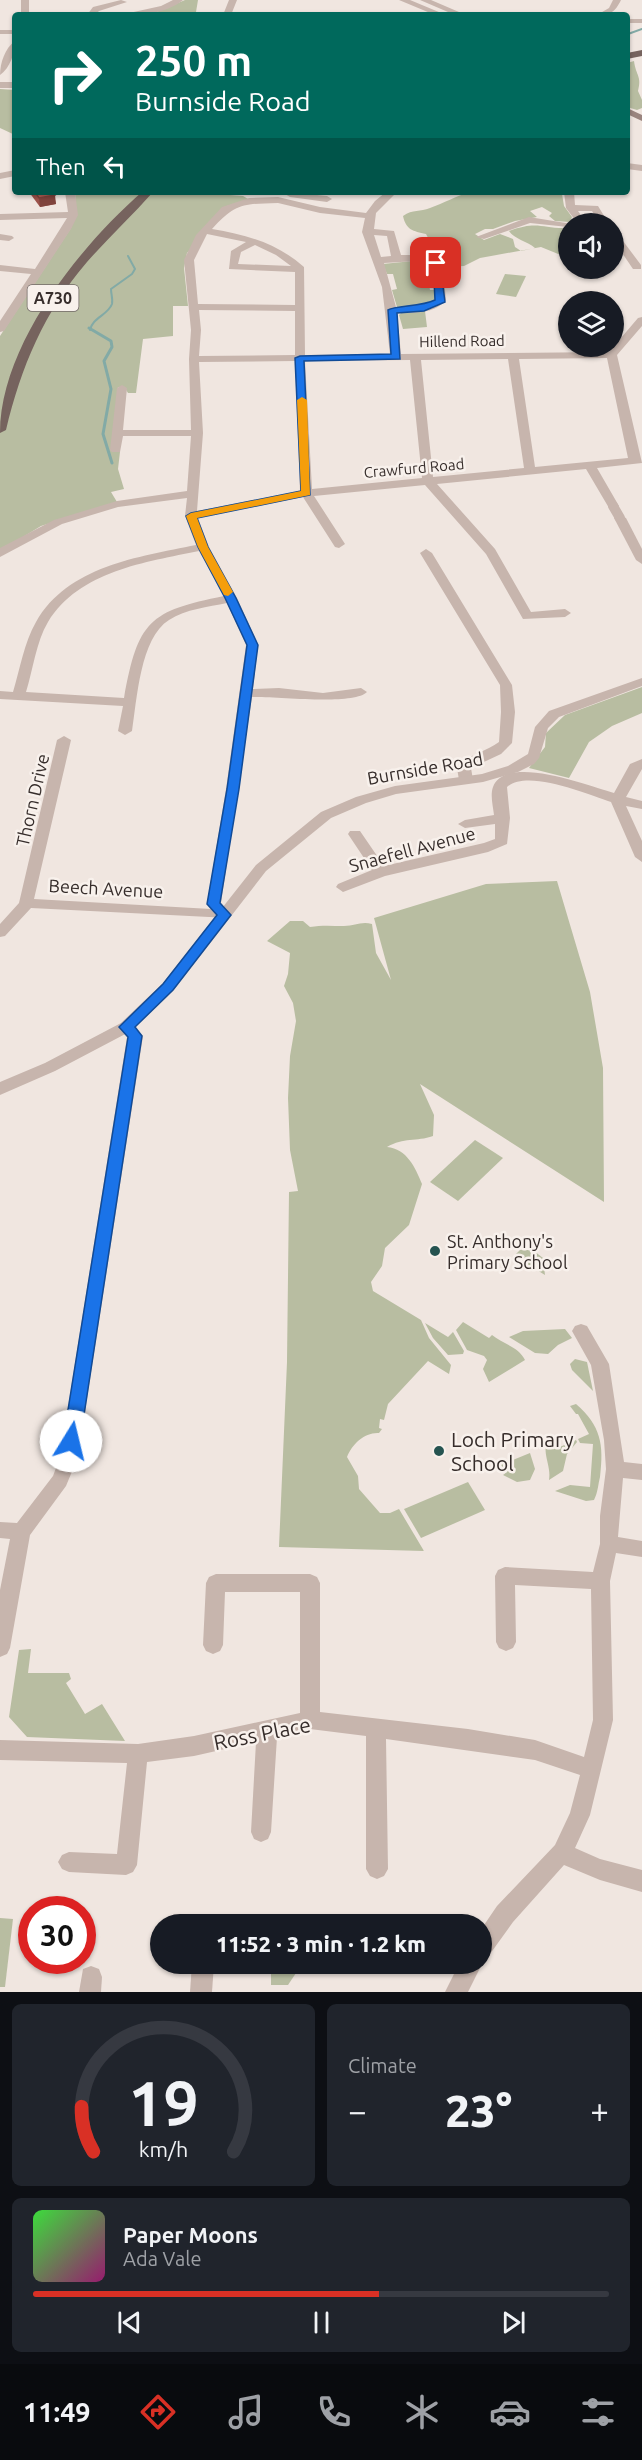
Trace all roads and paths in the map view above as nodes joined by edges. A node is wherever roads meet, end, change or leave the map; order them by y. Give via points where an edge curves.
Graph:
1 (179, 0) edge
2 (403, 0) edge
3 (424, 0) edge
4 (123, 1) edge
5 (94, 12) edge
6 (141, 12) edge
7 (434, 12) edge
8 (454, 12) edge
9 (12, 49) edge
10 (3, 63) edge
11 (0, 72) edge
12 (70, 195) edge
13 (145, 195) edge
14 (328, 195) edge
15 (386, 195) edge
16 (569, 195) edge
17 (571, 208) junction
18 (320, 210) junction
19 (575, 213) edge
20 (598, 213) edge
21 (73, 215) junction
22 (368, 216) junction
23 (0, 217) edge
24 (558, 223) edge
25 (206, 231) junction
26 (367, 232) junction
27 (481, 237) dead end
28 (255, 241) junction
29 (624, 249) edge
30 (397, 259) junction
31 (378, 260) junction
32 (637, 267) dead end
33 (0, 268) edge
34 (300, 269) junction
35 (39, 272) junction
36 (194, 307) junction
37 (300, 308) junction
38 (393, 310) junction
39 (642, 320) edge
40 (0, 329) edge
41 (624, 341) edge
42 (513, 356) junction
43 (558, 356) edge
44 (396, 357) junction
45 (415, 357) junction
46 (612, 357) edge
47 (300, 358) junction
48 (194, 359) junction
49 (122, 388) dead end
50 (0, 430) edge
51 (118, 433) junction
52 (197, 433) junction
53 (116, 450) dead end
54 (638, 461) edge
55 (591, 466) junction
56 (530, 471) junction
57 (428, 482) junction
58 (306, 493) junction
59 (192, 494) junction
60 (613, 506) joint
61 (191, 516) junction
62 (620, 518) joint
63 (339, 544) dead end
64 (203, 547) junction
65 (0, 553) edge
66 (426, 553) dead end
67 (642, 560) edge
68 (231, 598) junction
69 (565, 613) dead end
70 (642, 682) edge
71 (361, 692) dead end
72 (246, 693) junction
73 (0, 695) edge
74 (18, 696) junction
75 (131, 702) junction
76 (125, 731) dead end
77 (64, 740) dead end
78 (642, 763) edge
79 (466, 780) junction
80 (617, 800) junction
81 (642, 805) edge
82 (503, 818) junction
83 (465, 824) dead end
84 (355, 834) dead end
85 (642, 857) edge
86 (381, 872) junction
87 (343, 886) dead end
88 (26, 903) junction
89 (224, 915) junction
90 (0, 932) edge
91 (126, 1027) junction
92 (0, 1089) edge
93 (580, 1331) dead end
94 (615, 1469) junction
95 (642, 1472) edge
96 (0, 1530) edge
97 (22, 1531) junction
98 (609, 1544) junction
99 (642, 1549) edge
100 (600, 1581) junction
101 (506, 1642) dead end
102 (213, 1645) dead end
103 (0, 1648) edge
104 (310, 1720) junction
105 (376, 1729) junction
106 (267, 1731) junction
107 (0, 1750) edge
108 (138, 1754) junction
109 (592, 1769) junction
110 (261, 1832) dead end
111 (562, 1852) junction
112 (69, 1862) dead end
113 (377, 1869) dead end
114 (642, 1881) edge
115 (492, 1932) edge
116 (202, 1974) edge
117 (466, 1974) edge
118 (201, 1992) edge
119 (456, 1992) edge

1 - 6 street
2 - 7 street
3 - 8 street
4 - 5 street
9 - 10 street
10 - 11 street
12 - 21 street
13 - 50 main road, A730 via 80,263 45,309 17,367
14 - 18 street
15 - 22 street
16 - 17 street
17 - 19 street
17 - 20 street via 595,208
18 - 22 street
18 - 25 street via 278,200 249,201 225,209
21 - 23 street
21 - 35 street
22 - 26 street
24 - 27 street via 529,220
25 - 28 street
25 - 36 street via 199,237 189,260
26 - 30 street via 391,233
26 - 31 street
28 - 34 street via 284,254
28 - 34 street via 236,251 233,267
29 - 32 street
30 - 31 street
30 - 38 street via 435,261 441,300 428,308
31 - 38 street
33 - 35 street
34 - 37 street
35 - 40 street
36 - 37 street
36 - 48 street
37 - 47 street
38 - 44 street
39 - 41 street
42 - 43 street, Hillend Road
42 - 45 street, Hillend Road
42 - 56 street
44 - 45 street, Hillend Road
44 - 47 street, Hillend Road
45 - 57 street
46 - 54 street
47 - 48 street, Hillend Road
47 - 58 street
48 - 52 street
49 - 51 street
51 - 52 street
51 - 53 street
52 - 59 street
54 - 55 street, Crawfurd Road
55 - 56 street, Crawfurd Road
55 - 60 street
56 - 57 street, Crawfurd Road
57 - 58 street, Crawfurd Road
57 - 69 street via 491,552 527,616
58 - 61 street, Crawfurd Road
58 - 63 street
59 - 61 street
59 - 65 street via 117,504 58,522
60 - 62 street
61 - 64 street
62 - 67 street
64 - 68 street
64 - 74 street via 138,560 77,586 42,623
66 - 79 street via 506,685 504,743 466,765
68 - 72 street via 252,645
68 - 75 street via 180,611 153,628 144,641
70 - 79 street, Burnside Road via 554,714 542,727 529,761 495,775
71 - 72 street via 323,697
72 - 89 street via 214,904
73 - 74 street
74 - 75 street
75 - 76 street
77 - 88 street, Thorn Drive
78 - 80 street via 635,767
79 - 89 street, Burnside Road via 395,790 326,814 261,868
80 - 81 street, Snaefell Avenue
80 - 82 street, Snaefell Avenue via 539,777 512,778 499,789
80 - 85 street
82 - 83 street
82 - 86 street, Snaefell Avenue via 502,841
84 - 86 street
86 - 87 street, Snaefell Avenue
88 - 89 street, Beech Avenue
88 - 90 street, Beech Avenue
89 - 91 street, Burnside Road via 168,987
91 - 92 street, Burnside Road
91 - 97 street via 135,1036 69,1457 60,1480
93 - 94 street via 600,1364
94 - 95 street
94 - 98 street
96 - 97 street
97 - 103 street
98 - 99 street
98 - 100 street
100 - 101 street via 505,1576
100 - 109 street via 603,1720
102 - 104 street via 216,1583 310,1583
104 - 105 street, Ross Place
104 - 106 street, Ross Place
105 - 109 street, Ross Place via 535,1750
105 - 113 street
106 - 108 street, Ross Place
106 - 110 street
107 - 108 street, Ross Place
108 - 112 street via 126,1864
109 - 111 street via 580,1815
111 - 114 street via 587,1866
111 - 115 street
116 - 118 street
117 - 119 street

